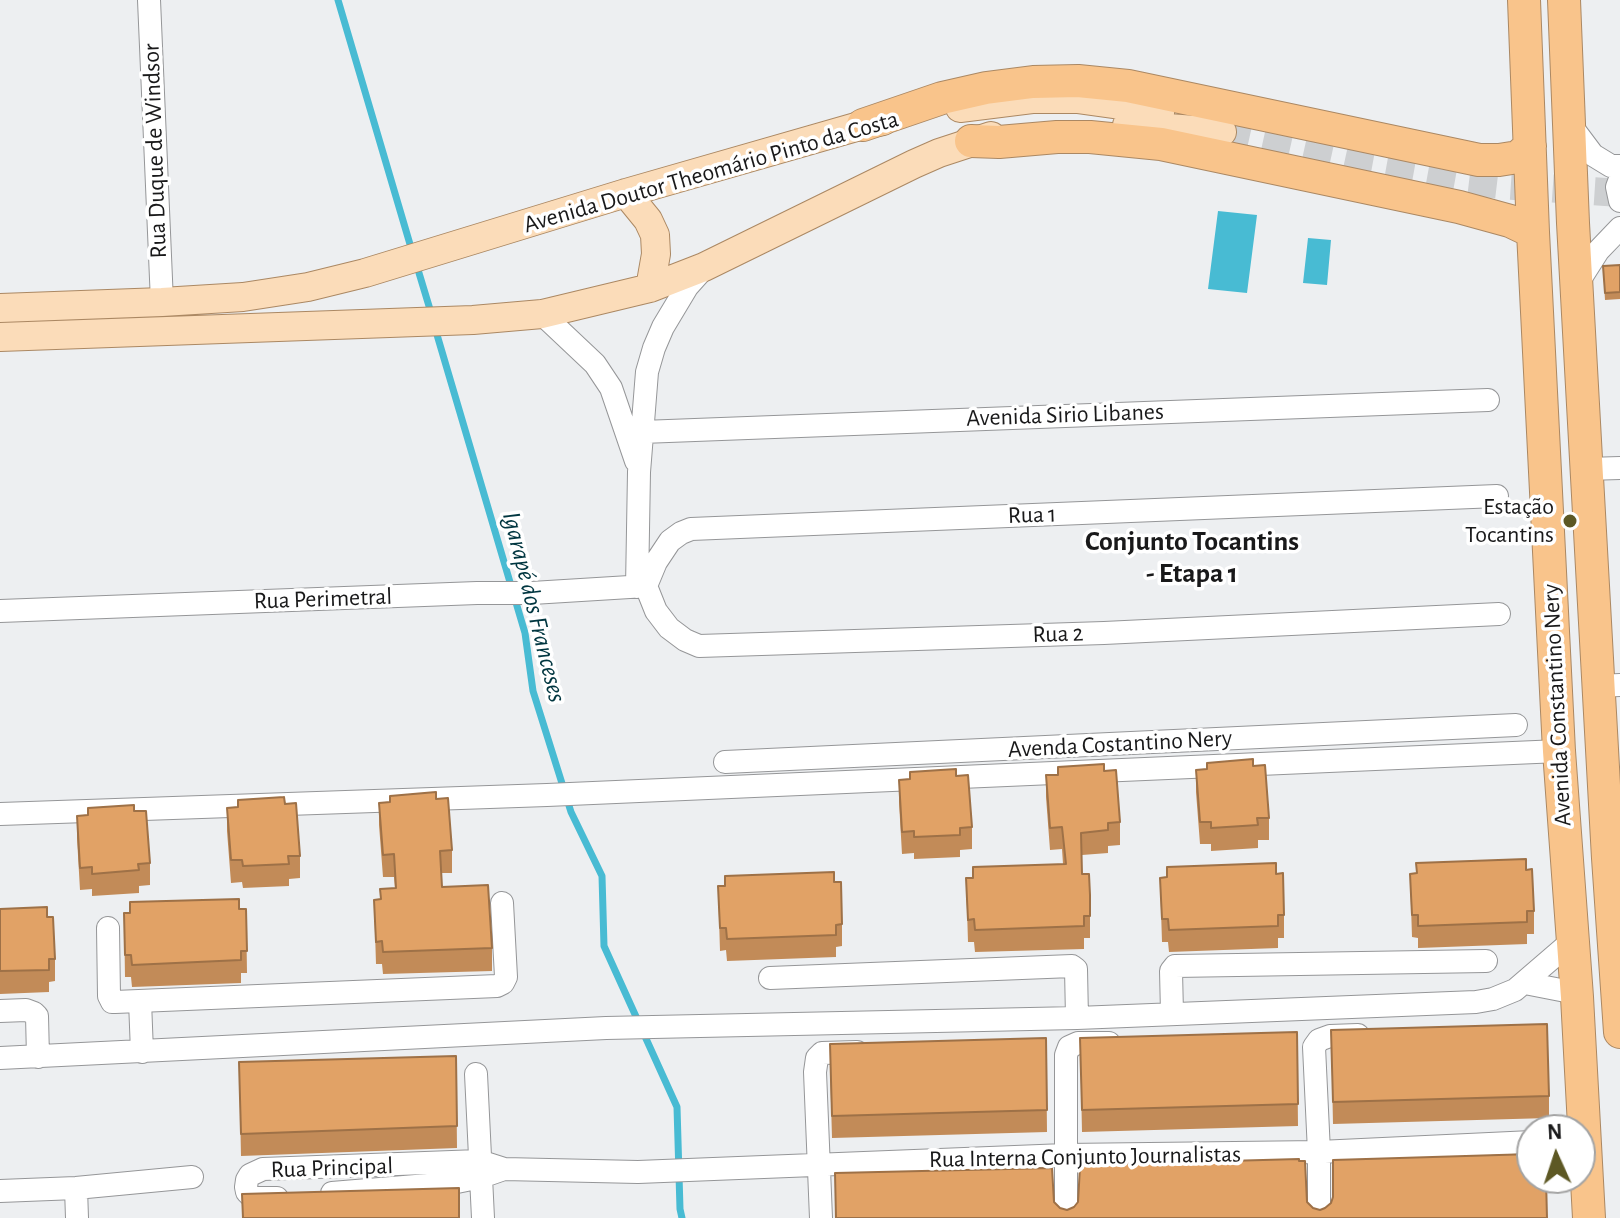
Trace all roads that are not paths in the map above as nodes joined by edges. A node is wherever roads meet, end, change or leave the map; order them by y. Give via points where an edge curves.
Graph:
1 (149, 0) edge
2 (1524, 0) edge
3 (1564, 0) edge
4 (1568, 116) junction
5 (863, 125) junction
6 (971, 141) junction
7 (1530, 146) junction
8 (1620, 166) edge
9 (1620, 179) edge
10 (626, 193) junction
11 (1620, 201) edge
12 (1620, 228) edge
13 (1533, 232) junction
14 (704, 267) junction
15 (1577, 284) junction
16 (650, 288) junction
17 (162, 302) junction
18 (0, 308) edge
19 (542, 314) junction
20 (0, 337) edge
21 (1488, 400) dead end
22 (642, 432) junction
23 (1620, 468) edge
24 (1587, 469) junction
25 (639, 472) junction
26 (1497, 496) dead end
27 (642, 587) junction
28 (0, 611) edge
29 (1499, 614) dead end
30 (1610, 686) edge
31 (1516, 725) dead end
32 (1559, 751) junction
33 (725, 762) dead end
34 (0, 814) edge
35 (1614, 858) edge
36 (502, 903) dead end
37 (108, 928) dead end
38 (1572, 941) junction
39 (1486, 961) dead end
40 (770, 978) dead end
41 (1525, 983) junction
42 (1576, 993) junction
43 (140, 1001) junction
44 (0, 1011) edge
45 (1172, 1013) junction
46 (1077, 1018) junction
47 (1620, 1032) edge
48 (1377, 1035) edge
49 (1123, 1042) edge
50 (884, 1051) edge
51 (142, 1052) junction
52 (38, 1057) junction
53 (0, 1058) edge
54 (476, 1074) dead end
55 (1577, 1114) edge
56 (1516, 1143) edge
57 (1319, 1152) junction
58 (1065, 1155) junction
59 (818, 1165) junction
60 (480, 1169) junction
61 (638, 1172) joint
62 (192, 1177) dead end
63 (76, 1188) junction
64 (0, 1191) edge
65 (1586, 1194) edge
66 (77, 1218) edge
67 (483, 1218) edge
68 (821, 1218) edge
69 (1066, 1218) edge
70 (1319, 1218) edge
71 (1589, 1218) edge

1 - 17 street, Rua Duque de Windsor
2 - 7 highway, Avenida Constantino Nery
3 - 4 highway, Avenida Constantino Nery
4 - 8 street via 1593,155
4 - 15 highway, Avenida Constantino Nery
5 - 6 main road, Avenida Doutor Theomário Pinto da Costa via 976,105 1077,99 1165,114 1222,132 1070,123
5 - 7 highway via 986,88 1078,81 1128,86 1479,160 1518,157
5 - 10 main road, Avenida Doutor Theomário Pinto da Costa
6 - 13 highway via 1090,137 1161,144 1459,207
6 - 14 main road, Avenida Doutor Theomário Pinto da Costa
7 - 13 highway, Avenida Constantino Nery
9 - 11 street
10 - 16 main road via 655,235
10 - 17 main road, Avenida Doutor Theomário Pinto da Costa via 308,287
12 - 15 street
13 - 32 highway, Avenida Constantino Nery
14 - 16 main road, Avenida Doutor Theomário Pinto da Costa
14 - 22 street via 654,348
15 - 24 highway, Avenida Constantino Nery
16 - 19 main road, Avenida Doutor Theomário Pinto da Costa
17 - 18 main road, Avenida Doutor Theomário Pinto da Costa
19 - 20 main road, Avenida Doutor Theomário Pinto da Costa
19 - 25 street via 595,364 611,388
21 - 22 street, Avenida Sirio Libanes
22 - 25 street
23 - 24 street
24 - 30 highway, Avenida Constantino Nery
25 - 27 street
26 - 27 street, Rua 1 via 691,529 670,541
27 - 28 street, Rua Perimetral
27 - 29 street, Rua 2 via 669,628 699,646
30 - 35 highway, Avenida Constantino Nery
31 - 33 street, Avenda Costantino Nery
32 - 34 street
32 - 38 highway, Avenida Constantino Nery
35 - 47 highway, Avenida Constantino Nery
36 - 43 street via 506,977 497,986
37 - 43 street via 110,999
38 - 41 street
38 - 42 highway, Avenida Constantino Nery
39 - 45 street via 1175,966
40 - 46 street via 1072,966
41 - 42 street
41 - 45 street via 1504,996 1476,1002
42 - 55 highway, Avenida Constantino Nery
43 - 51 street
44 - 52 street via 26,1010 37,1016
45 - 46 street
46 - 51 street via 606,1028
48 - 57 street via 1330,1036 1314,1047
49 - 58 street via 1069,1047
50 - 59 street via 822,1053 817,1058
51 - 52 street
52 - 53 street
54 - 60 street
56 - 57 street, Rua Interna Conjunto Journalistas
57 - 58 street, Rua Interna Conjunto Journalistas
57 - 70 street
58 - 59 street, Rua Interna Conjunto Journalistas
58 - 69 street
59 - 61 street, Rua Interna Conjunto Journalistas
59 - 68 street
60 - 60 street, Rua Principal via 263,1169 247,1180 247,1192 253,1198 300,1196 452,1183
60 - 61 street, Rua Principal
60 - 67 street
62 - 63 street
63 - 64 street
63 - 66 street
65 - 71 highway, Avenida Constantino Nery

